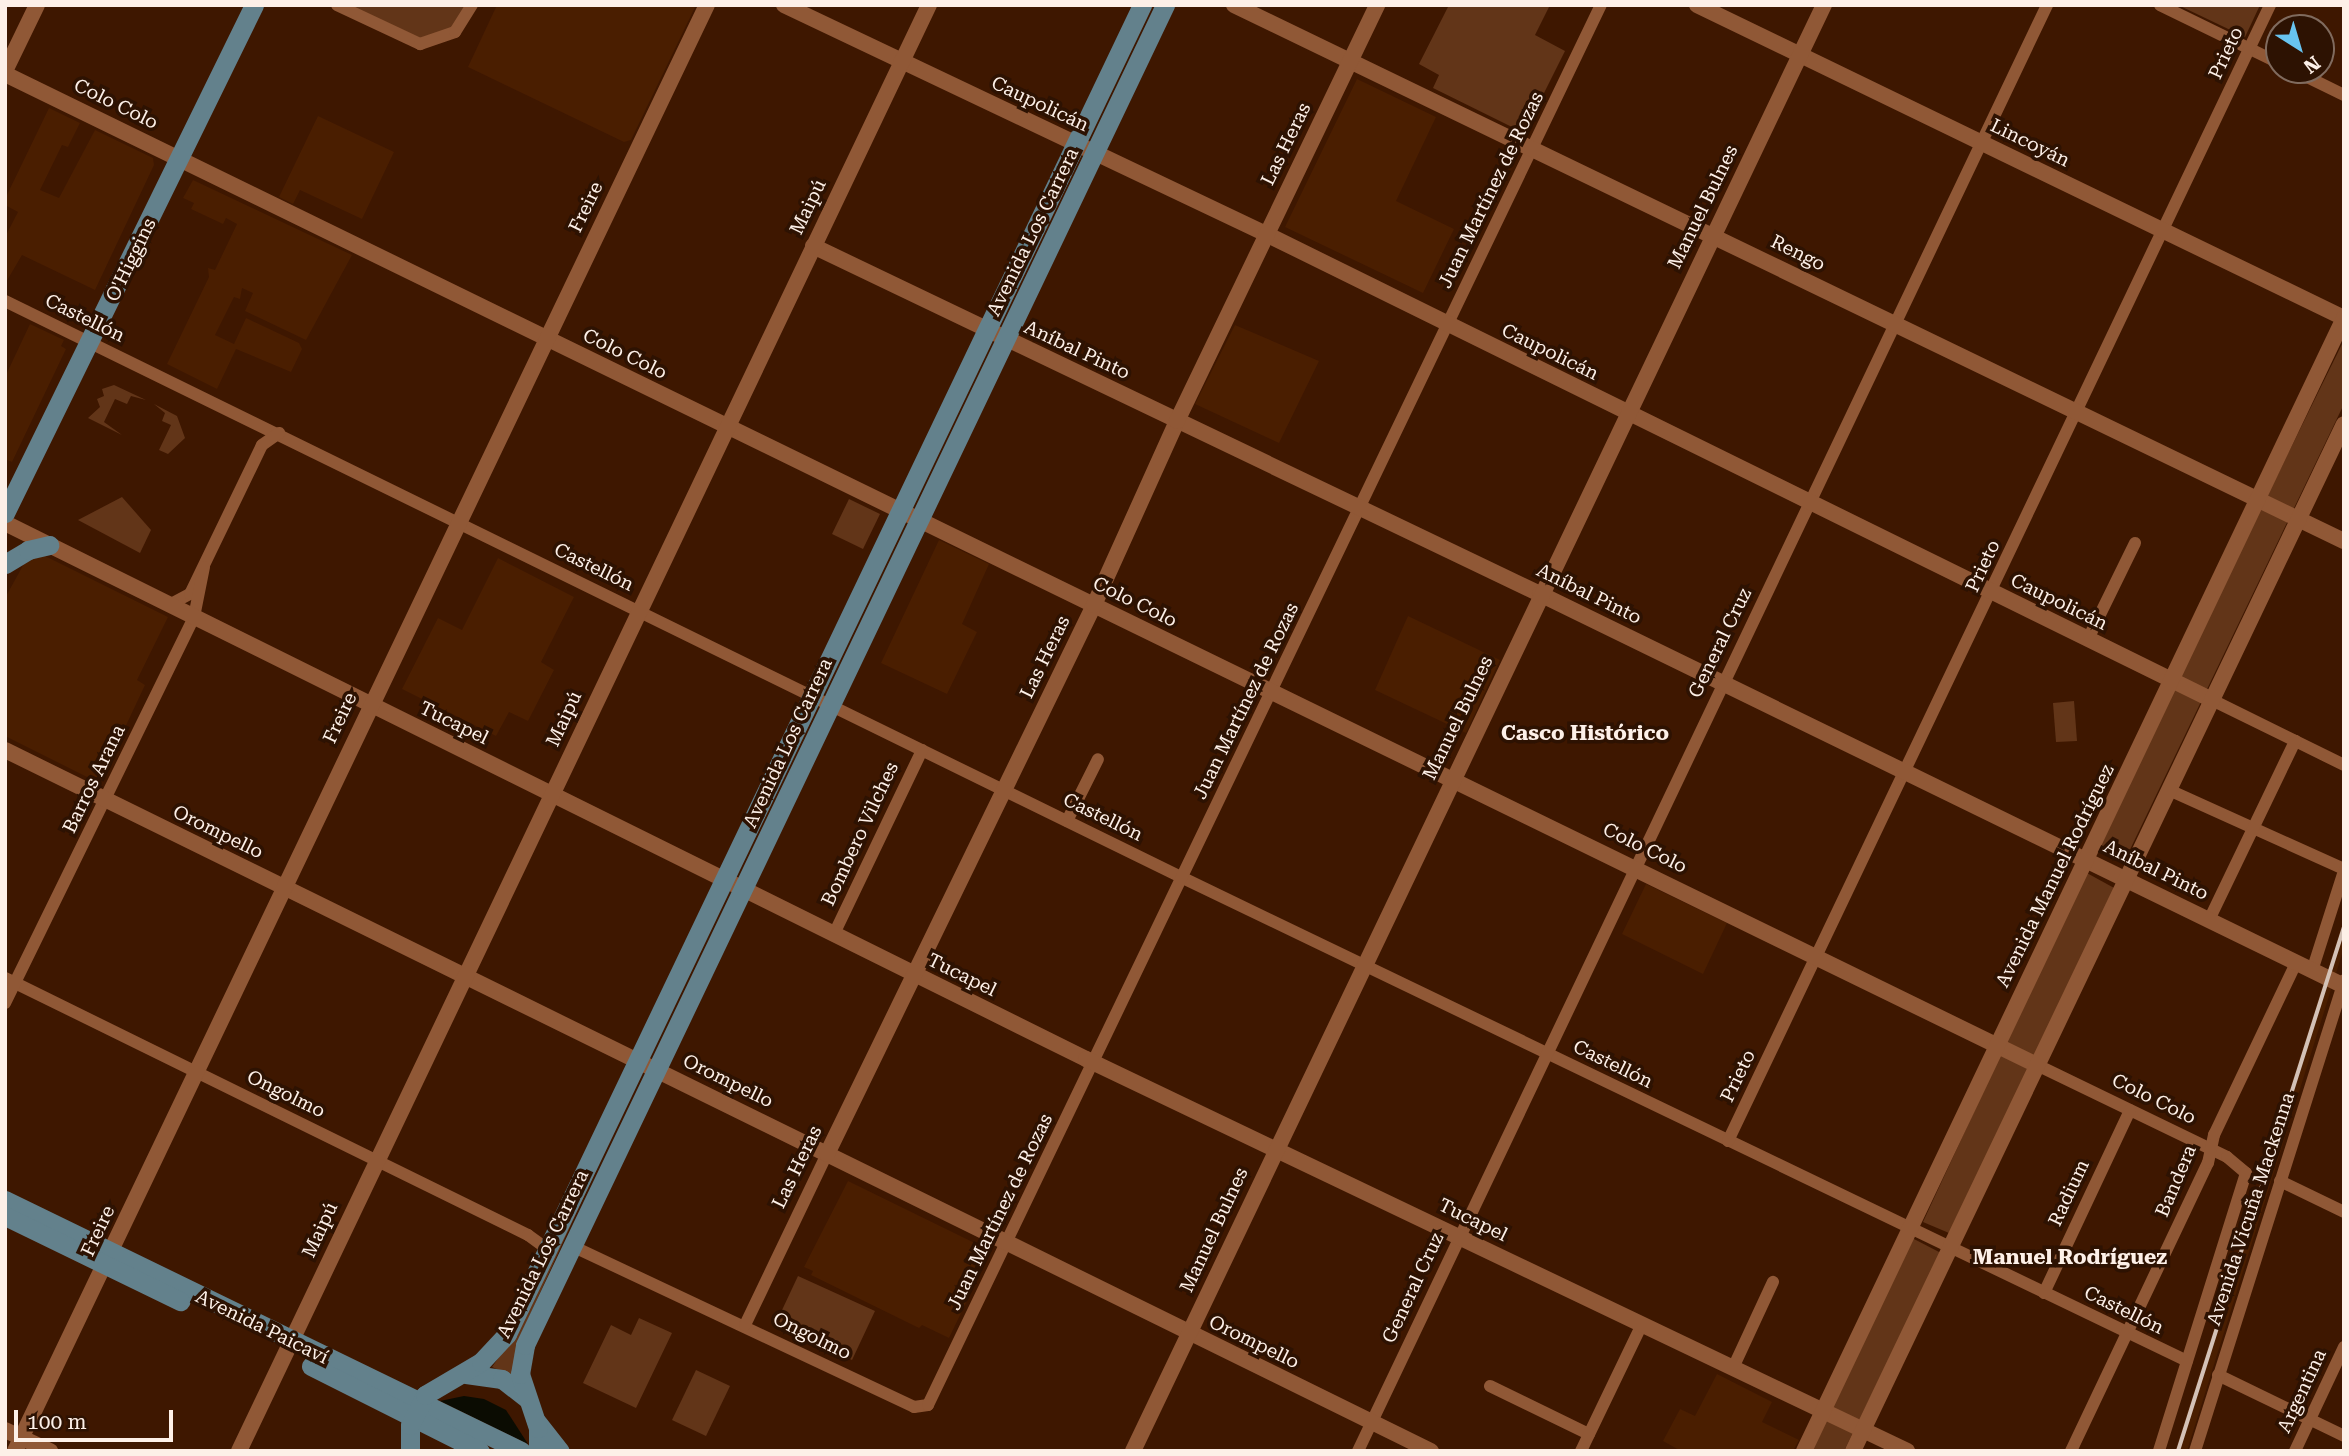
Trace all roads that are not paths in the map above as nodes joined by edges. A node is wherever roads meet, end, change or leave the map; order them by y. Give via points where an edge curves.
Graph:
1 (37, 5) edge
2 (254, 5) edge
3 (337, 5) edge
4 (471, 5) edge
5 (708, 5) edge
6 (784, 5) edge
7 (929, 5) edge
8 (1142, 5) edge
9 (1165, 5) edge
10 (1234, 5) edge
11 (1377, 5) edge
12 (1601, 5) edge
13 (1697, 5) edge
14 (1824, 5) edge
15 (2047, 5) edge
16 (2160, 5) edge
17 (2270, 5) edge
18 (2250, 49) junction
19 (1800, 55) junction
20 (2265, 56) edge
21 (901, 62) junction
22 (1349, 62) junction
23 (5, 72) edge
24 (2322, 84) edge
25 (2344, 95) edge
26 (1981, 142) junction
27 (1075, 143) junction
28 (1532, 149) junction
29 (1094, 153) junction
30 (180, 158) junction
31 (2164, 231) junction
32 (1266, 234) junction
33 (1713, 235) junction
34 (813, 246) junction
35 (5, 301) edge
36 (2344, 318) edge
37 (1894, 323) junction
38 (1448, 324) junction
39 (985, 329) junction
40 (545, 338) junction
41 (1005, 338) junction
42 (91, 343) junction
43 (2078, 412) junction
44 (1627, 413) junction
45 (1177, 421) junction
46 (255, 422) junction
47 (2344, 424) edge
48 (726, 427) junction
49 (279, 433) junction
50 (262, 445) junction
51 (2258, 499) junction
52 (1809, 502) junction
53 (1360, 508) junction
54 (898, 512) junction
55 (5, 513) edge
56 (2299, 519) junction
57 (457, 521) junction
58 (917, 521) junction
59 (5, 523) edge
60 (2344, 541) edge
61 (2135, 543) dead end
62 (50, 545) junction
63 (5, 564) edge
64 (204, 566) junction
65 (1992, 592) junction
66 (1540, 594) junction
67 (169, 605) junction
68 (1094, 605) junction
69 (638, 611) junction
70 (194, 617) junction
71 (2088, 639) junction
72 (2171, 680) junction
73 (1722, 682) junction
74 (1272, 692) junction
75 (811, 696) junction
76 (2212, 700) junction
77 (370, 704) junction
78 (829, 705) junction
79 (2295, 741) junction
80 (5, 750) edge
81 (922, 750) junction
82 (1098, 759) dead end
83 (2344, 765) edge
84 (1907, 772) junction
85 (1451, 779) junction
86 (1004, 790) junction
87 (2169, 790) junction
88 (551, 794) junction
89 (105, 800) junction
90 (1067, 821) junction
91 (2253, 829) junction
92 (2086, 859) junction
93 (1634, 866) junction
94 (2344, 870) edge
95 (1183, 878) junction
96 (2126, 879) junction
97 (723, 880) junction
98 (283, 888) junction
99 (741, 889) junction
100 (2209, 919) junction
101 (834, 934) junction
102 (1817, 957) junction
103 (2297, 963) junction
104 (1363, 965) junction
105 (2312, 971) junction
106 (914, 974) junction
107 (464, 976) junction
108 (10, 980) edge
109 (2343, 984) edge
110 (5, 1003) edge
111 (1997, 1046) junction
112 (1545, 1053) junction
113 (637, 1059) junction
114 (1094, 1063) junction
115 (2037, 1065) junction
116 (656, 1069) junction
117 (196, 1072) junction
118 (2130, 1110) junction
119 (1728, 1141) junction
120 (1276, 1149) junction
121 (2211, 1150) junction
122 (827, 1154) junction
123 (376, 1160) junction
124 (2245, 1169) joint
125 (2280, 1181) junction
126 (5, 1200) edge
127 (2344, 1212) edge
128 (5, 1216) edge
129 (1910, 1229) junction
130 (1459, 1236) junction
131 (1006, 1243) junction
132 (572, 1246) junction
133 (1950, 1248) junction
134 (547, 1249) junction
135 (108, 1259) junction
136 (1773, 1282) dead end
137 (2044, 1293) junction
138 (1642, 1324) junction
139 (745, 1325) junction
140 (2127, 1333) junction
141 (1188, 1334) junction
142 (288, 1347) junction
143 (2344, 1347) edge
144 (2187, 1361) junction
145 (1733, 1368) junction
146 (466, 1374) junction
147 (2218, 1376) junction
148 (1490, 1386) dead end
149 (416, 1409) junction
150 (920, 1409) joint
151 (532, 1410) junction
152 (1823, 1410) junction
153 (2309, 1419) junction
154 (1372, 1423) junction
155 (5, 1430) edge
156 (1863, 1430) junction
157 (1589, 1434) junction
158 (2344, 1436) edge
159 (18, 1444) edge
160 (50, 1451) edge
161 (239, 1451) edge
162 (410, 1451) edge
163 (480, 1451) edge
164 (521, 1451) edge
165 (538, 1451) edge
166 (560, 1451) edge
167 (1133, 1451) edge
168 (1359, 1451) edge
169 (1431, 1451) edge
170 (1581, 1451) edge
171 (1804, 1451) edge
172 (1853, 1451) edge
173 (1907, 1451) edge
174 (2071, 1451) edge
175 (2159, 1451) edge
176 (2195, 1451) edge
177 (2295, 1451) edge

1 - 23 main road
2 - 30 main road, O'Higgins
3 - 4 street via 414,42 460,29
5 - 40 main road, Freire
6 - 21 main road, Caupolicán
7 - 21 main road, Maipú
8 - 27 main road, Avenida Los Carrera
9 - 29 main road, Avenida Los Carrera
10 - 22 main road, Rengo
11 - 22 main road, Las Heras
12 - 28 street, Juan Martínez de Rozas
13 - 19 main road, Lincoyán
14 - 19 main road, Manuel Bulnes
15 - 26 street, General Cruz
16 - 18 street
17 - 18 street, Prieto
18 - 20 street
18 - 31 street, Prieto
19 - 26 main road, Lincoyán
19 - 33 main road, Manuel Bulnes
21 - 27 main road, Caupolicán
21 - 34 main road, Maipú
22 - 28 main road, Rengo
22 - 32 main road, Las Heras
23 - 30 main road, Colo Colo
24 - 25 street
26 - 31 main road, Lincoyán
26 - 37 street, General Cruz
27 - 29 main road, Caupolicán
27 - 39 main road, Avenida Los Carrera
28 - 33 main road, Rengo
28 - 38 street, Juan Martínez de Rozas
29 - 32 main road, Caupolicán
29 - 41 main road, Avenida Los Carrera
30 - 40 main road, Colo Colo
30 - 42 main road, O'Higgins
31 - 36 main road, Lincoyán
31 - 43 street, Prieto
32 - 38 main road, Caupolicán
32 - 45 main road, Las Heras
33 - 37 main road, Rengo
33 - 44 main road, Manuel Bulnes
34 - 39 main road, Aníbal Pinto
34 - 48 main road, Maipú
35 - 42 street, Castellón
36 - 51 main road, Avenida Manuel Rodríguez
37 - 43 main road, Rengo
37 - 52 street, General Cruz
38 - 44 main road, Caupolicán
38 - 53 street, Juan Martínez de Rozas
39 - 41 main road, Aníbal Pinto
39 - 54 main road, Avenida Los Carrera
40 - 48 main road, Colo Colo
40 - 57 main road, Freire
41 - 45 main road, Aníbal Pinto
41 - 58 main road, Avenida Los Carrera
42 - 46 street, Castellón
42 - 55 main road, O'Higgins via 80,356
43 - 51 main road, Rengo
43 - 65 street, Prieto
44 - 52 main road, Caupolicán
44 - 66 main road, Manuel Bulnes
45 - 53 main road, Aníbal Pinto
45 - 68 main road, Las Heras
46 - 49 street, Castellón
46 - 50 street
47 - 56 main road
48 - 54 main road, Colo Colo
48 - 69 main road, Maipú
49 - 50 street, Barros Arana
49 - 57 street, Castellón
50 - 64 street, Barros Arana
51 - 56 main road, Rengo
51 - 72 main road, Avenida Manuel Rodríguez
52 - 65 main road, Caupolicán
52 - 73 street, General Cruz
53 - 66 main road, Aníbal Pinto
53 - 74 street, Juan Martínez de Rozas
54 - 58 main road, Colo Colo
54 - 75 main road, Avenida Los Carrera
56 - 60 main road, Rengo
56 - 76 main road
57 - 69 street, Castellón
57 - 77 main road, Freire
58 - 68 main road, Colo Colo
58 - 78 main road, Avenida Los Carrera
59 - 62 main road, Tucapel
61 - 71 street
62 - 63 main road via 28,550
62 - 67 main road, Tucapel
64 - 67 street, Barros Arana via 190,594
64 - 70 street, Barros Arana
65 - 71 main road, Caupolicán
65 - 84 street, Prieto
66 - 73 main road, Aníbal Pinto
66 - 85 main road, Manuel Bulnes
67 - 70 main road, Tucapel
68 - 74 main road, Colo Colo
68 - 86 main road, Las Heras
69 - 75 street, Castellón
69 - 88 main road, Maipú
70 - 77 main road, Tucapel
70 - 89 street, Barros Arana
71 - 72 main road, Caupolicán
72 - 76 main road, Caupolicán
72 - 92 main road, Avenida Manuel Rodríguez
73 - 84 main road, Aníbal Pinto
73 - 93 street, General Cruz
74 - 85 main road, Colo Colo
74 - 95 street, Juan Martínez de Rozas
75 - 78 street, Castellón
75 - 97 main road, Avenida Los Carrera
76 - 79 street, Caupolicán
76 - 87 main road
77 - 88 main road, Tucapel
77 - 98 main road, Freire
78 - 81 street, Castellón
78 - 99 main road, Avenida Los Carrera
79 - 83 street, Caupolicán
79 - 91 street
80 - 89 main road, Orompello
81 - 86 street, Castellón
81 - 101 street, Bombero Vilches
82 - 90 street
84 - 92 main road, Aníbal Pinto
84 - 102 street, Prieto
85 - 93 main road, Colo Colo
85 - 104 main road, Manuel Bulnes
86 - 90 street, Castellón
86 - 106 main road, Las Heras
87 - 91 street
87 - 96 main road
88 - 97 main road, Tucapel
88 - 107 main road, Maipú
89 - 98 main road, Orompello
89 - 108 street, Barros Arana
90 - 95 street, Castellón
91 - 94 street
91 - 100 street
92 - 96 main road, Aníbal Pinto
92 - 111 main road, Avenida Manuel Rodríguez
93 - 102 main road, Colo Colo
93 - 112 street, General Cruz
94 - 105 street
95 - 104 street, Castellón
95 - 114 street, Juan Martínez de Rozas
96 - 100 main road, Aníbal Pinto
96 - 115 main road
97 - 99 main road, Tucapel
97 - 113 main road, Avenida Los Carrera
98 - 107 main road, Orompello
98 - 117 main road, Freire
99 - 101 main road, Tucapel
99 - 116 main road, Avenida Los Carrera
100 - 103 main road, Aníbal Pinto
101 - 106 main road, Tucapel
102 - 111 main road, Colo Colo
102 - 119 street, Prieto
103 - 105 main road, Aníbal Pinto
103 - 121 street, Bandera via 2214,1135
104 - 112 street, Castellón
104 - 120 main road, Manuel Bulnes
105 - 109 main road, Aníbal Pinto
106 - 114 main road, Tucapel
106 - 122 main road, Las Heras
107 - 113 main road, Orompello
107 - 123 main road, Maipú
108 - 110 street, Barros Arana
108 - 117 street, Ongolmo
109 - 125 street, Avenida Vicuña Mackenna
111 - 115 main road, Colo Colo
111 - 129 main road, Avenida Manuel Rodríguez
112 - 119 street, Castellón
112 - 130 street, General Cruz
113 - 116 main road, Orompello
113 - 134 main road, Avenida Los Carrera
114 - 120 main road, Tucapel
114 - 131 street, Juan Martínez de Rozas
115 - 118 street, Colo Colo
115 - 133 main road
116 - 122 main road, Orompello
116 - 132 main road, Avenida Los Carrera
117 - 123 street, Ongolmo
117 - 135 main road, Freire
118 - 121 street, Colo Colo
118 - 137 street, Radium
119 - 129 street, Castellón
120 - 130 main road, Tucapel
120 - 141 main road, Manuel Bulnes
121 - 124 street, Colo Colo
121 - 140 street, Bandera
122 - 131 main road, Orompello
122 - 139 street, Las Heras
123 - 134 street, Ongolmo via 528,1235
123 - 142 main road, Maipú
124 - 144 street, Avenida Vicuña Mackenna via 2246,1178
125 - 127 street
125 - 147 street, Avenida Vicuña Mackenna
126 - 135 main road, Avenida Paicaví
128 - 135 main road, Avenida Paicaví
129 - 133 street, Castellón
129 - 152 main road, Avenida Manuel Rodríguez
130 - 138 main road, Tucapel
130 - 154 street, General Cruz
131 - 141 main road, Orompello
131 - 150 street, Juan Martínez de Rozas via 930,1403
132 - 139 street, Ongolmo
132 - 151 main road, Avenida Los Carrera via 522,1353 520,1374
133 - 137 street, Castellón
133 - 156 main road
134 - 146 main road, Avenida Los Carrera via 503,1341
135 - 142 main road, Avenida Paicaví
135 - 159 main road, Freire
136 - 145 street
137 - 140 street, Castellón
138 - 145 main road, Tucapel
138 - 157 street
139 - 150 street, Ongolmo
140 - 144 street, Castellón
140 - 174 street, Bandera
141 - 154 main road, Orompello
141 - 167 main road, Manuel Bulnes
142 - 149 main road, Avenida Paicaví
142 - 161 main road, Maipú
143 - 153 street, Argentina
144 - 175 street, Avenida Vicuña Mackenna
145 - 152 main road, Tucapel
146 - 149 main road, Avenida Los Carrera via 437,1385
146 - 151 main road via 502,1379
147 - 153 street
147 - 176 street, Avenida Vicuña Mackenna
148 - 157 street
149 - 162 main road
149 - 163 main road, Avenida Paicaví
149 - 164 main road, Avenida Paicaví
151 - 165 main road, Avenida Los Carrera
151 - 166 main road
152 - 156 main road, Tucapel
152 - 171 main road, Avenida Manuel Rodríguez
153 - 158 street
153 - 177 street, Argentina
154 - 168 street, General Cruz
154 - 169 main road, Orompello
155 - 159 main road
156 - 172 main road
156 - 173 main road, Tucapel
157 - 170 street
159 - 160 main road

